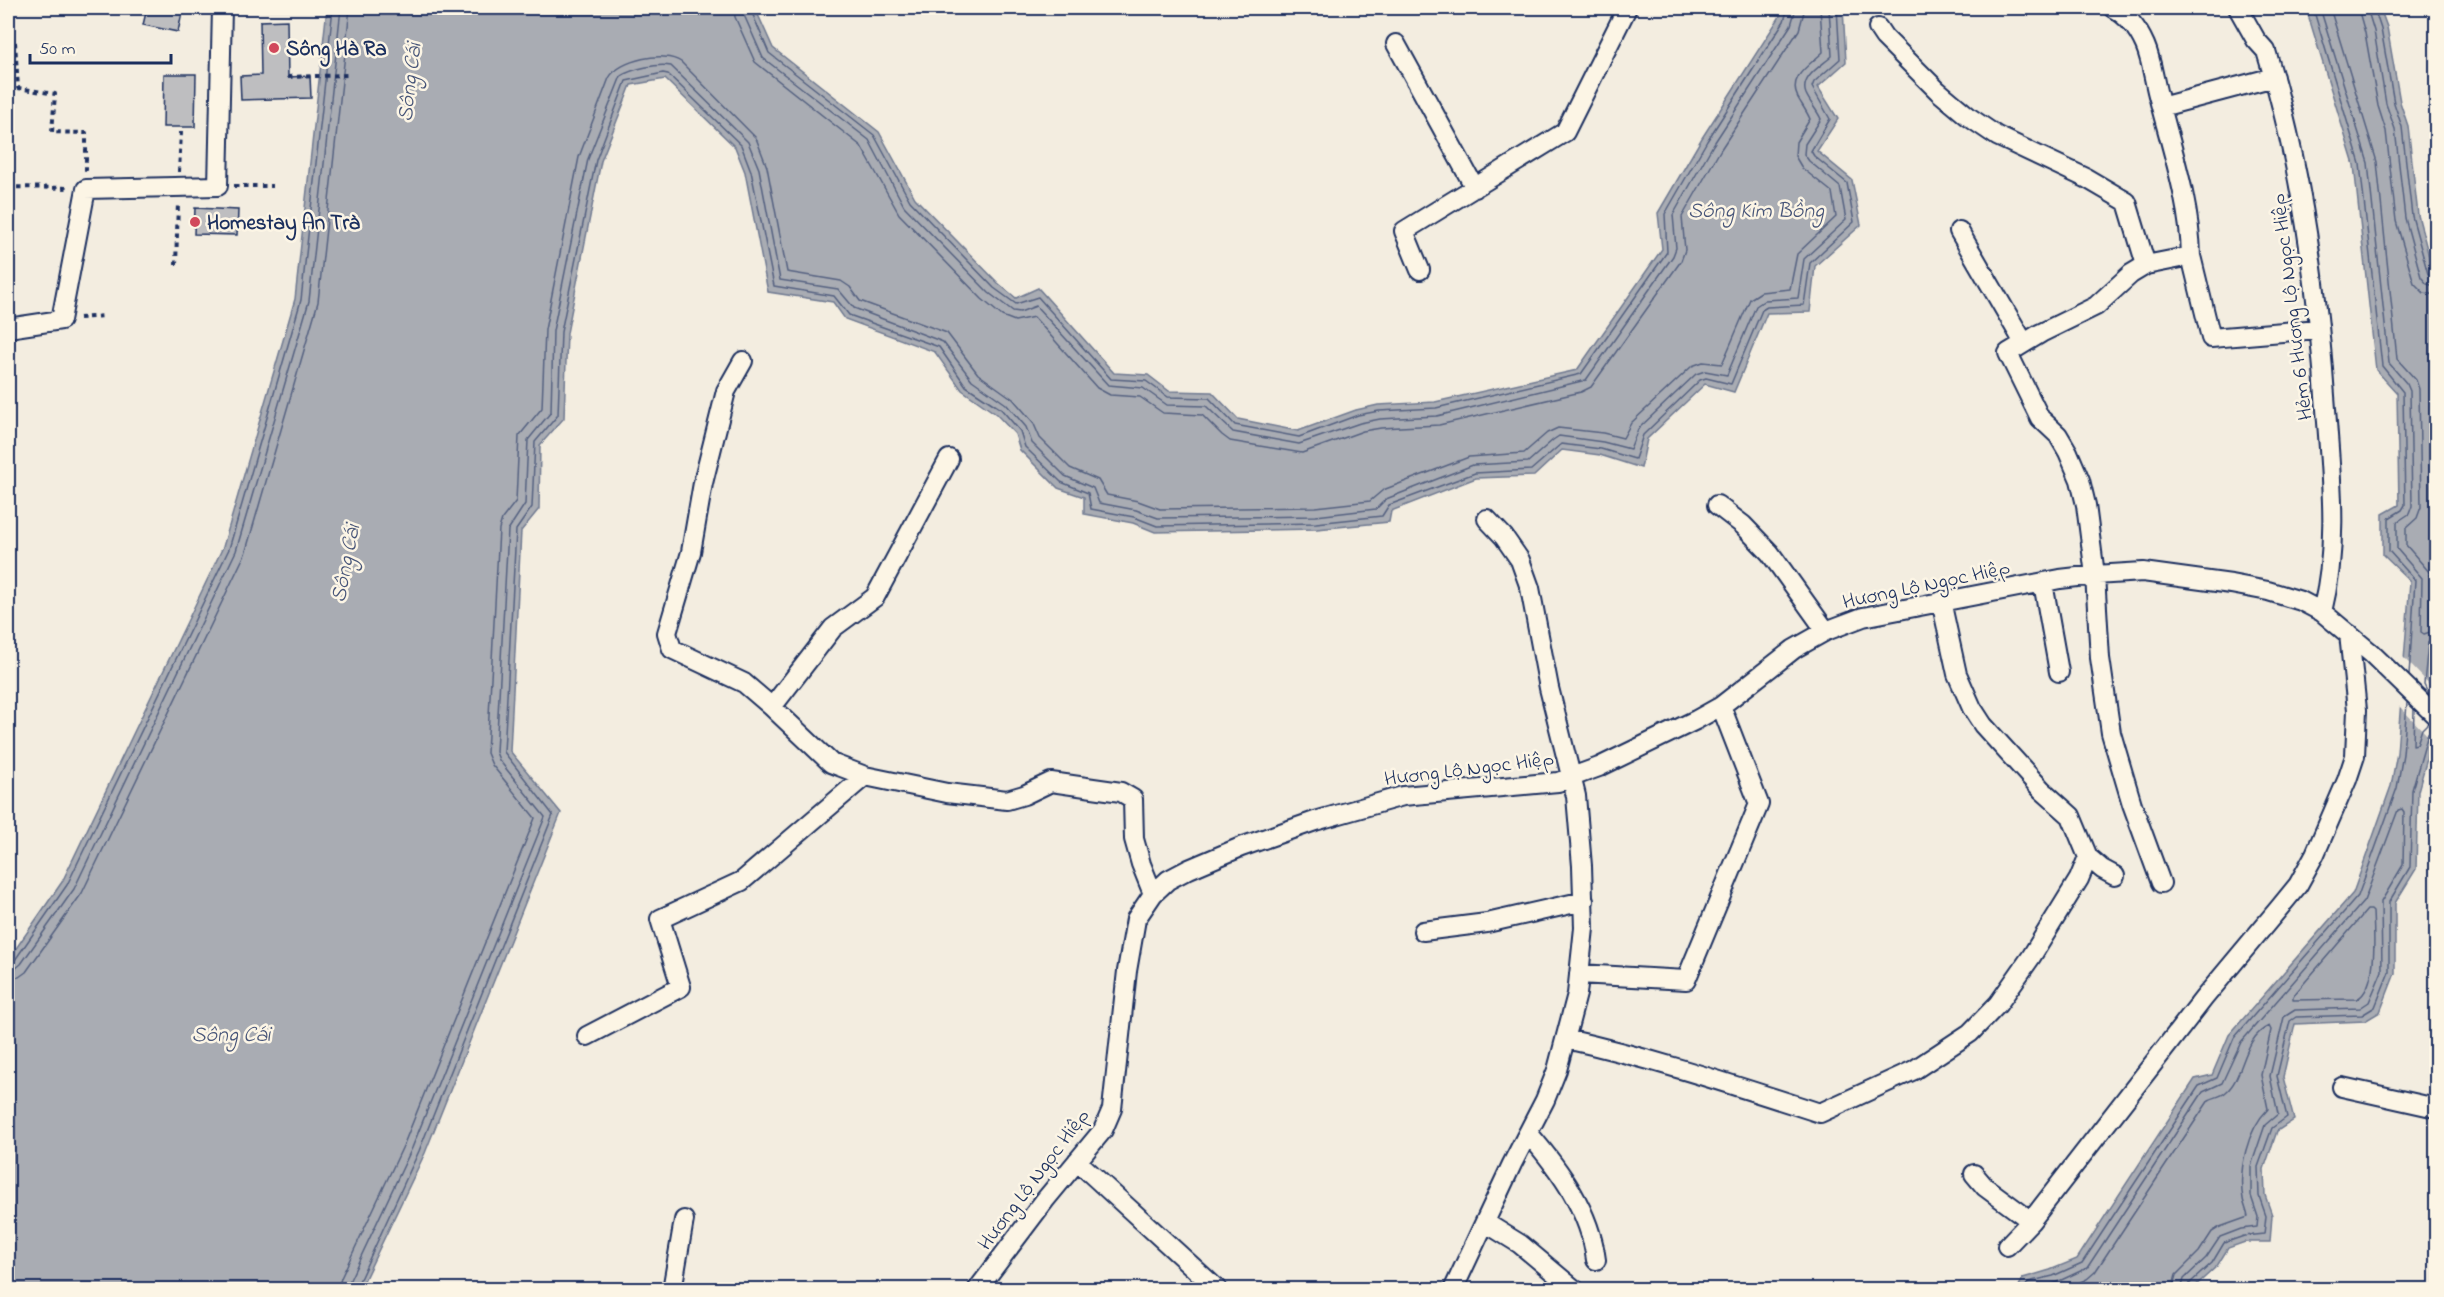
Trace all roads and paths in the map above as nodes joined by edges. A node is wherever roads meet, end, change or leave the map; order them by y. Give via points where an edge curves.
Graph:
1 (222, 8) edge
2 (1627, 8) edge
3 (2113, 8) edge
4 (2238, 8) edge
5 (1878, 28) dead end
6 (15, 42) dead end
7 (1396, 44) dead end
8 (348, 75) dead end
9 (288, 77) dead end
10 (2274, 77) junction
11 (2161, 106) junction
12 (218, 186) junction
13 (273, 186) dead end
14 (8, 187) edge
15 (1474, 188) junction
16 (86, 189) junction
17 (1959, 231) dead end
18 (2191, 256) junction
19 (2146, 265) junction
20 (1420, 270) dead end
21 (105, 316) dead end
22 (61, 320) junction
23 (8, 328) edge
24 (2319, 328) junction
25 (2024, 343) junction
26 (743, 361) dead end
27 (949, 459) dead end
28 (1717, 505) dead end
29 (1487, 519) dead end
30 (2095, 575) junction
31 (2043, 583) junction
32 (1941, 601) junction
33 (2322, 612) junction
34 (1826, 631) junction
35 (2349, 634) junction
36 (2059, 672) dead end
37 (772, 706) junction
38 (1721, 706) junction
39 (2436, 716) edge
40 (865, 776) junction
41 (1573, 776) junction
42 (2088, 857) junction
43 (2115, 876) dead end
44 (2162, 883) dead end
45 (1153, 894) junction
46 (1584, 901) junction
47 (1423, 931) dead end
48 (1579, 974) junction
49 (587, 1036) dead end
50 (1566, 1039) junction
51 (2342, 1087) dead end
52 (2436, 1108) edge
53 (1528, 1133) junction
54 (1077, 1161) junction
55 (1974, 1173) dead end
56 (684, 1220) dead end
57 (2031, 1221) junction
58 (1486, 1224) junction
59 (2007, 1246) dead end
60 (1596, 1260) dead end
61 (672, 1290) edge
62 (978, 1290) edge
63 (1218, 1290) edge
64 (1453, 1290) edge
65 (1575, 1290) edge

1 - 12 street
2 - 15 street via 1565,132
3 - 11 street via 2136,28 2146,48
4 - 10 street, Hẻm 6 Hương Lộ Ngọc Hiệp via 2266,51
5 - 19 street via 1938,91 1969,117 1997,136 2127,202
6 - 16 path via 18,88 55,94 51,132 86,133
7 - 15 street
8 - 9 path
10 - 11 street
10 - 24 street, Hẻm 6 Hương Lộ Ngọc Hiệp via 2302,195
11 - 18 street via 2190,230
12 - 13 path
12 - 16 street
14 - 16 path
15 - 20 street via 1404,231
16 - 22 street
17 - 25 street
18 - 19 street
18 - 24 street via 2211,338
19 - 25 street via 2096,306
21 - 22 path
22 - 23 street
24 - 33 street, Hẻm 6 Hương Lộ Ngọc Hiệp via 2331,462 2332,537 2330,579
25 - 30 street via 2008,353 2040,418 2063,444 2080,480
26 - 37 street via 726,391 691,552 667,633 672,649 744,683
27 - 37 street via 875,597 833,628
28 - 34 street via 1762,544
29 - 41 street via 1521,560
30 - 31 street, Hương Lộ Ngọc Hiệp
30 - 33 street, Hương Lộ Ngọc Hiệp via 2143,572 2231,584 2301,601
30 - 44 street via 2100,658 2111,733
31 - 32 street, Hương Lộ Ngọc Hiệp
31 - 36 street
32 - 34 street, Hương Lộ Ngọc Hiệp via 1863,617
32 - 42 street via 1957,674 1972,708 2042,790 2072,816
33 - 35 street, Hương Lộ Ngọc Hiệp
34 - 38 street, Hương Lộ Ngọc Hiệp via 1794,649
35 - 39 street, Hương Lộ Ngọc Hiệp
35 - 57 street via 2357,710 2355,756 2315,854 2298,885 2204,998
37 - 40 street via 831,763
38 - 41 street, Hương Lộ Ngọc Hiệp via 1650,744
38 - 48 street via 1759,804 1686,980
40 - 45 street via 947,793 1007,800 1051,782 1121,792 1133,799 1134,839
40 - 49 street via 742,881 660,919 681,987
41 - 45 street, Hương Lộ Ngọc Hiệp via 1537,785 1403,796 1381,802 1315,821 1188,868
41 - 46 street
42 - 43 street
42 - 50 street via 2079,879 2031,957 1998,1004 1970,1033 1914,1070 1820,1113 1719,1080
45 - 54 street, Hương Lộ Ngọc Hiệp via 1136,919 1130,945 1112,1109 1103,1130
46 - 47 street via 1487,923
46 - 48 street
48 - 50 street
50 - 53 street via 1557,1070
51 - 52 street
53 - 58 street
53 - 60 street via 1581,1208
54 - 62 street, Hương Lộ Ngọc Hiệp
54 - 63 street
55 - 57 street via 1985,1187
56 - 61 street
57 - 59 street
58 - 64 street
58 - 65 street via 1520,1244

